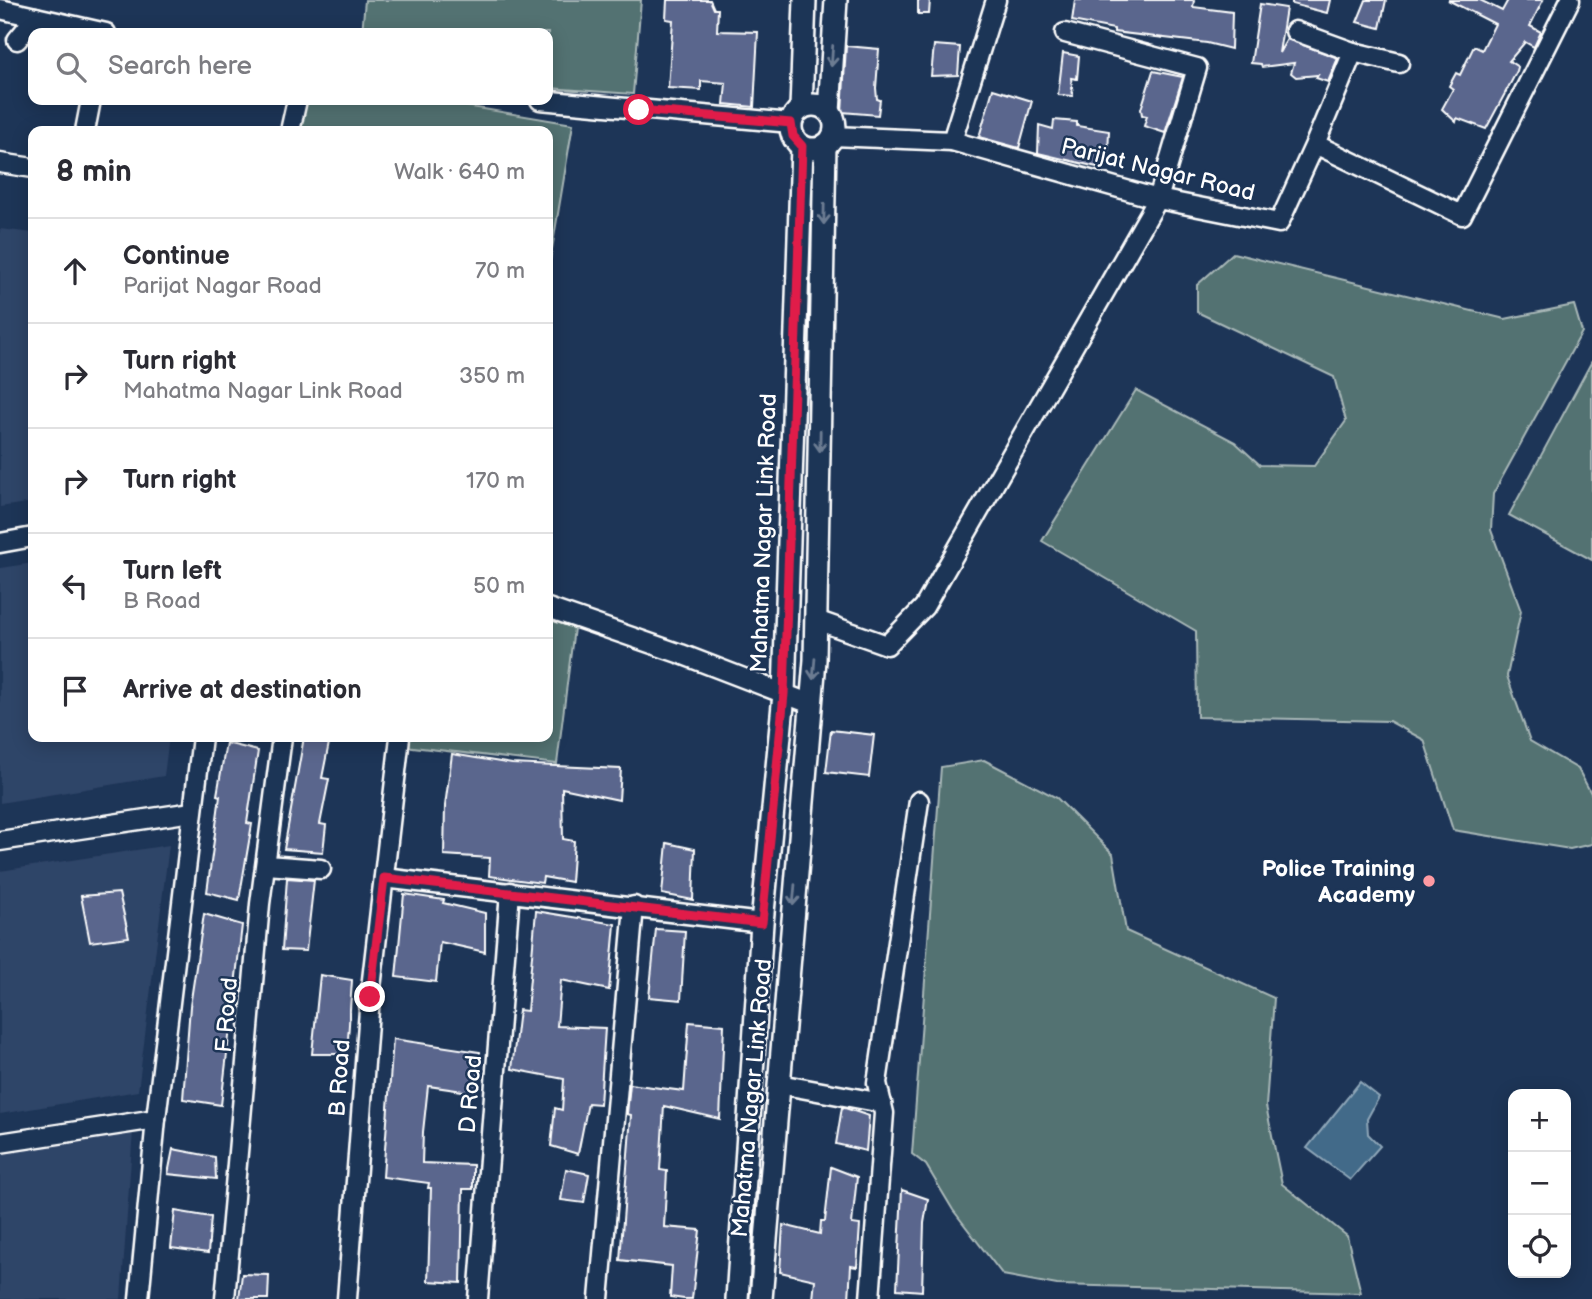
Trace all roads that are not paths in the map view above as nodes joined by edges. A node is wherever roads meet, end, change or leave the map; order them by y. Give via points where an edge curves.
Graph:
1 (806, 0) edge
2 (836, 0) edge
3 (996, 0) edge
4 (1570, 0) edge
5 (0, 9) edge
6 (36, 18) junction
7 (81, 28) edge
8 (1295, 31) dead end
9 (1065, 33) dead end
10 (18, 40) dead end
11 (1353, 52) junction
12 (1399, 63) dead end
13 (553, 101) edge
14 (90, 105) edge
15 (296, 105) edge
16 (829, 112) junction
17 (796, 116) junction
18 (86, 126) edge
19 (291, 126) edge
20 (829, 140) junction
21 (952, 141) junction
22 (1315, 144) junction
23 (802, 146) junction
24 (0, 163) edge
25 (28, 167) edge
26 (1158, 200) junction
27 (28, 538) edge
28 (0, 543) edge
29 (553, 610) edge
30 (816, 620) junction
31 (784, 694) junction
32 (811, 704) junction
33 (201, 742) edge
34 (281, 742) edge
35 (399, 742) edge
36 (919, 801) dead end
37 (192, 812) junction
38 (0, 841) edge
39 (266, 865) junction
40 (321, 869) dead end
41 (384, 878) junction
42 (510, 892) junction
43 (634, 906) junction
44 (762, 923) junction
45 (779, 1084) junction
46 (882, 1103) junction
47 (156, 1119) junction
48 (0, 1143) edge
49 (139, 1299) edge
50 (225, 1299) edge
51 (347, 1299) edge
52 (478, 1299) edge
53 (599, 1299) edge
54 (737, 1299) edge
55 (761, 1299) edge
56 (870, 1299) edge

1 - 17 main road
2 -> 16 main road
3 - 21 street
4 - 22 street via 1462,215
5 - 6 street
6 - 7 street
6 - 10 street
8 - 11 street
9 - 26 street via 1197,68
11 - 12 street
11 - 22 street
13 - 17 street
14 - 18 street
15 - 19 street
16 - 17 main road via 815,105
16 - 20 main road via 834,123
17 - 23 main road via 793,136
20 - 21 street, Parijat Nagar Road
20 - 23 main road via 814,148
20 -> 30 main road, Mahatma Nagar Link Road
21 - 26 street, Parijat Nagar Road
22 - 26 street, Parijat Nagar Road via 1279,223
23 - 31 main road, Mahatma Nagar Link Road
24 - 25 street
26 - 30 street via 924,607 887,645
27 - 28 street
29 - 31 street
30 -> 32 main road, Mahatma Nagar Link Road
31 - 32 street
31 - 44 main road, Mahatma Nagar Link Road
32 -> 45 main road, Mahatma Nagar Link Road
33 - 37 street
34 - 39 street, F Road
35 - 41 street, B Road
36 - 46 street via 877,1083
37 - 38 street
37 - 47 street
39 - 40 street
39 - 50 street, F Road
41 - 42 street
41 - 51 street, B Road via 370,997
42 - 43 street
42 - 52 street, D Road
43 - 44 street
43 - 53 street
44 - 54 main road, Mahatma Nagar Link Road
45 - 46 street
45 - 55 main road, Mahatma Nagar Link Road
46 - 56 street
47 - 48 street
47 - 49 street

